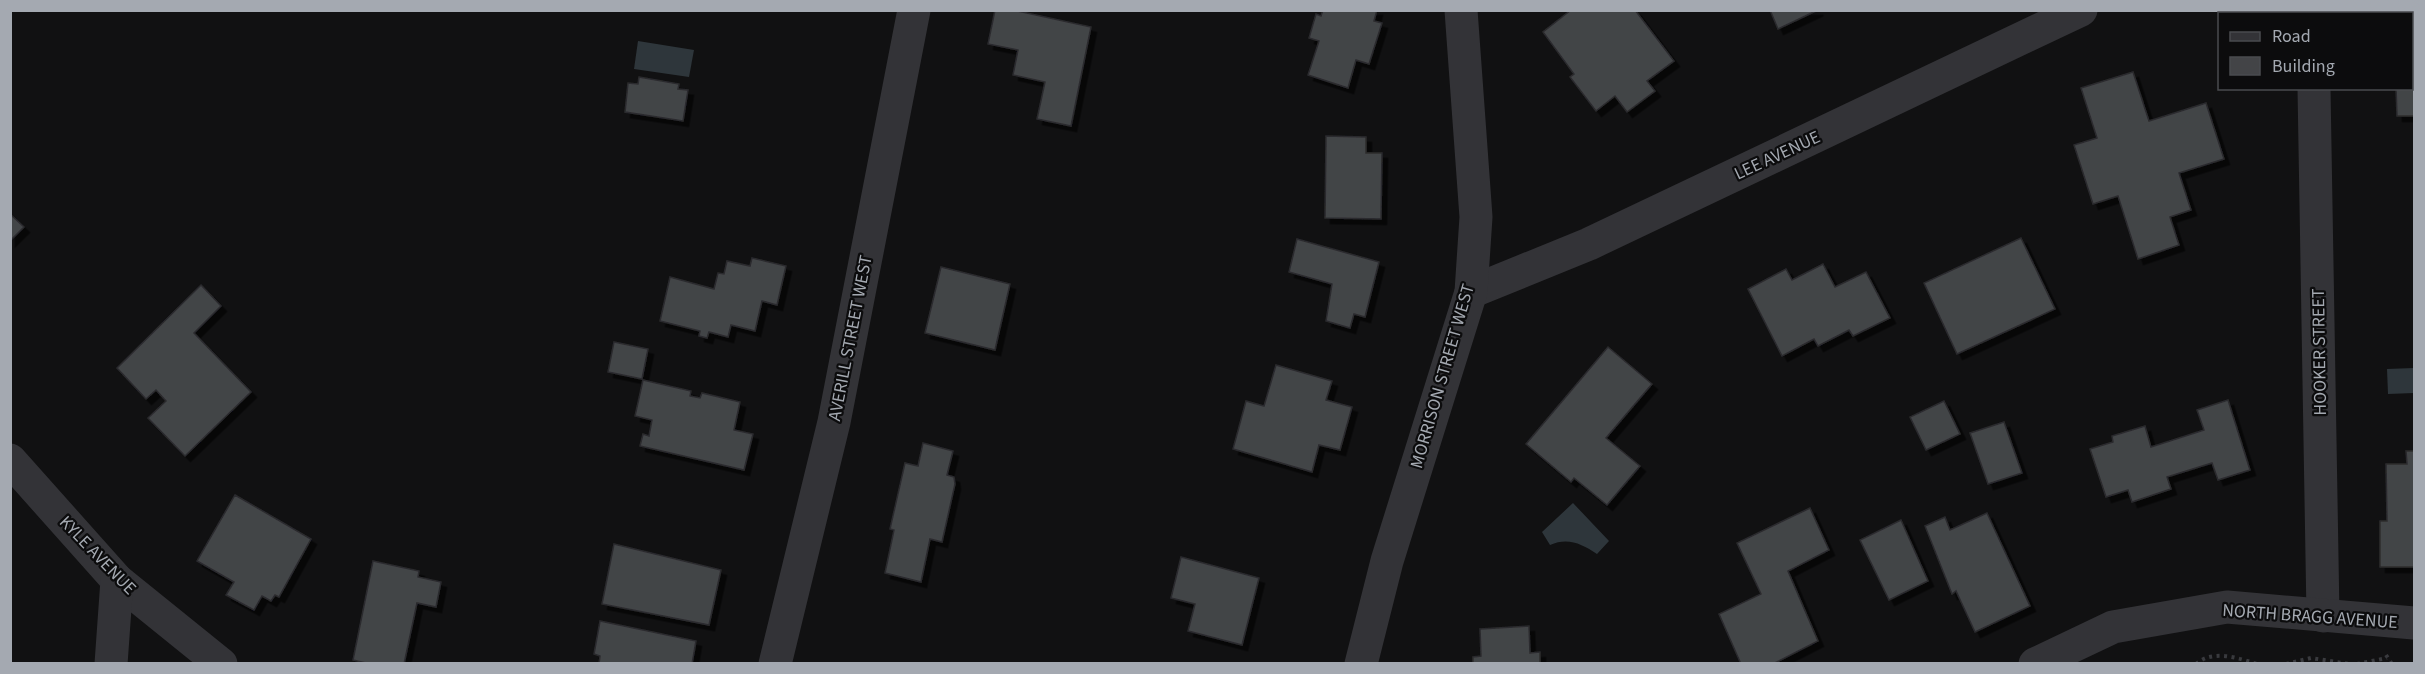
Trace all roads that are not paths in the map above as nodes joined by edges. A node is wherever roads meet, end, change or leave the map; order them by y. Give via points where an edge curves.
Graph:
1 (914, 10) edge
2 (1461, 10) edge
3 (2081, 10) edge
4 (2314, 90) edge
5 (1471, 292) junction
6 (10, 460) edge
7 (117, 580) junction
8 (2323, 616) junction
9 (2415, 622) edge
10 (111, 663) edge
11 (221, 663) edge
12 (775, 663) edge
13 (1361, 663) edge
14 (2035, 663) edge

1 - 12 street, AVERILL STREET WEST via 834,422
2 - 5 street, MORRISON STREET WEST via 1476,217
3 - 5 street, LEE AVENUE via 1589,244
4 - 8 street, HOOKER STREET
5 - 13 street, MORRISON STREET WEST via 1387,561
6 - 7 street, KYLE AVENUE
7 - 10 street
7 - 11 street, KYLE AVENUE
8 - 9 street, NORTH BRAGG AVENUE
8 - 14 street, NORTH BRAGG AVENUE via 2227,607 2114,627

